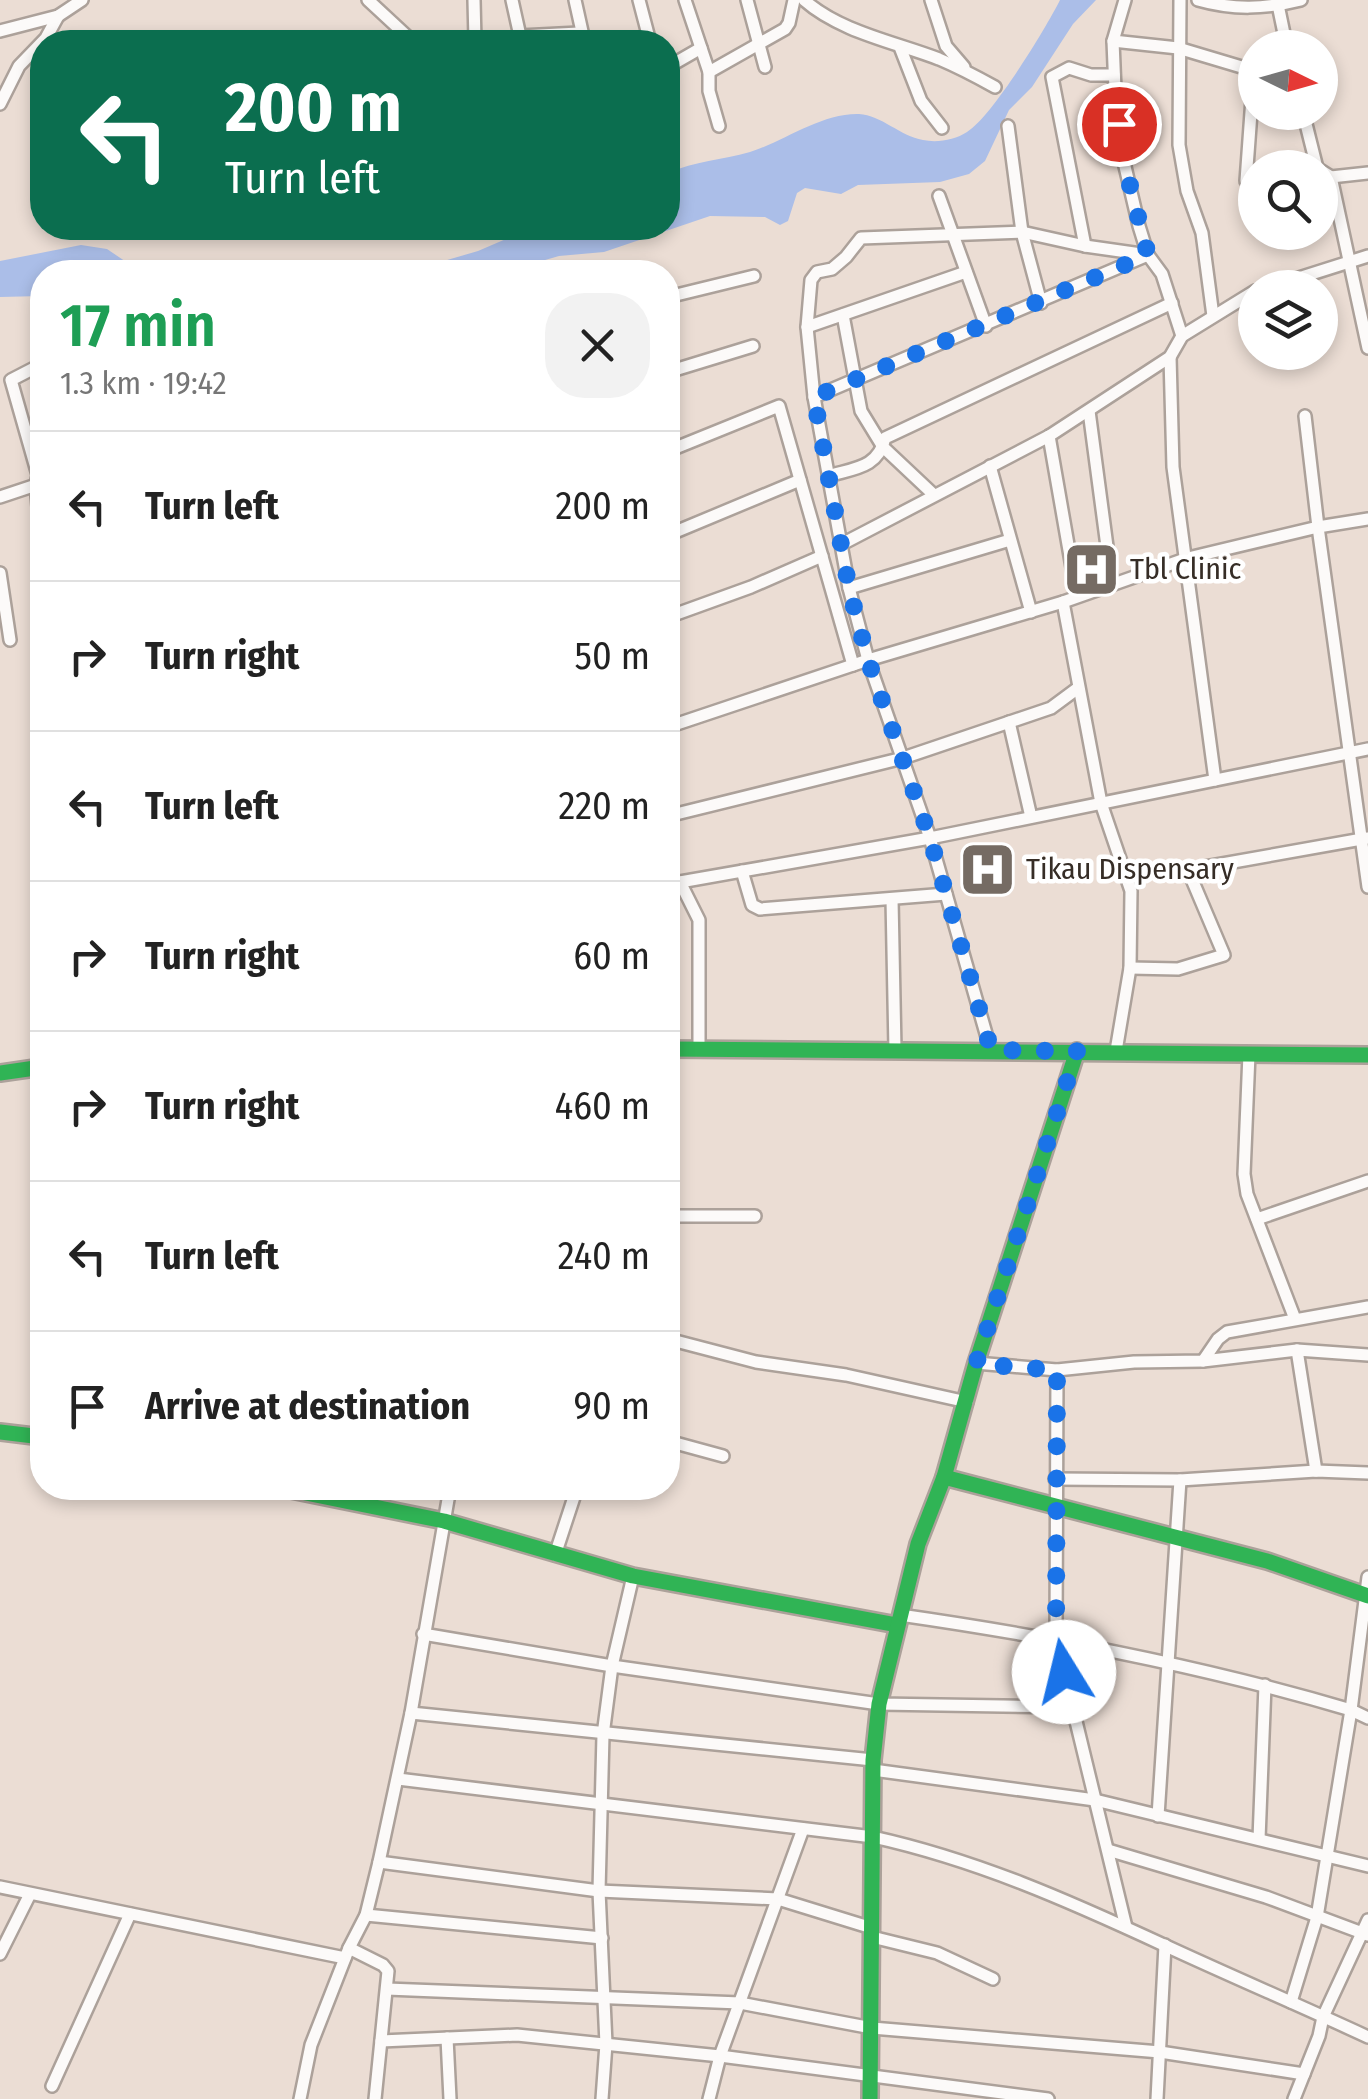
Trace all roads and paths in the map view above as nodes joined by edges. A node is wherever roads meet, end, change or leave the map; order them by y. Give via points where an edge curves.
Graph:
1 (82, 0) edge
2 (368, 0) edge
3 (474, 0) edge
4 (512, 0) edge
5 (575, 0) edge
6 (640, 0) edge
7 (686, 0) edge
8 (747, 0) edge
9 (794, 0) edge
10 (804, 0) edge
11 (931, 0) edge
12 (1125, 0) edge
13 (1180, 0) edge
14 (1198, 0) edge
15 (1301, 0) edge
16 (1277, 3) edge
17 (58, 16) junction
18 (0, 30) edge
19 (50, 30) edge
20 (400, 30) edge
21 (475, 30) edge
22 (519, 30) edge
23 (581, 30) edge
24 (647, 30) edge
25 (1284, 30) edge
26 (1113, 41) junction
27 (758, 43) junction
28 (900, 47) junction
29 (702, 48) junction
30 (1178, 48) junction
31 (30, 55) edge
32 (680, 60) edge
33 (1238, 66) edge
34 (765, 67) dead end
35 (709, 72) junction
36 (972, 75) junction
37 (1114, 75) junction
38 (995, 87) dead end
39 (0, 104) edge
40 (720, 126) dead end
41 (1008, 126) dead end
42 (942, 128) dead end
43 (1338, 172) edge
44 (1368, 173) edge
45 (939, 196) dead end
46 (1338, 224) edge
47 (1022, 232) junction
48 (952, 236) junction
49 (1085, 246) junction
50 (1148, 255) junction
51 (1368, 256) edge
52 (1349, 260) junction
53 (1320, 270) edge
54 (966, 272) junction
55 (754, 276) dead end
56 (680, 294) edge
57 (1238, 301) edge
58 (1041, 303) junction
59 (1172, 304) junction
60 (843, 315) junction
61 (1213, 316) junction
62 (986, 326) junction
63 (808, 327) junction
64 (1182, 336) junction
65 (753, 346) dead end
66 (1368, 348) edge
67 (1170, 357) junction
68 (680, 368) edge
69 (30, 370) edge
70 (856, 380) junction
71 (814, 397) junction
72 (1089, 411) junction
73 (1305, 416) dead end
74 (1050, 436) junction
75 (680, 447) edge
76 (883, 447) junction
77 (30, 449) edge
78 (990, 466) junction
79 (828, 476) junction
80 (800, 480) junction
81 (30, 487) edge
82 (934, 495) junction
83 (0, 497) edge
84 (1368, 519) edge
85 (1318, 528) junction
86 (680, 530) edge
87 (1010, 540) junction
88 (842, 544) junction
89 (822, 556) junction
90 (1188, 558) junction
91 (0, 573) edge
92 (1112, 584) junction
93 (849, 588) junction
94 (1078, 596) junction
95 (1063, 602) junction
96 (1031, 612) junction
97 (680, 613) edge
98 (10, 640) dead end
99 (868, 660) junction
100 (853, 665) junction
101 (1078, 688) junction
102 (1008, 722) junction
103 (680, 723) edge
104 (1368, 750) edge
105 (1350, 754) junction
106 (903, 758) junction
107 (1215, 780) junction
108 (1101, 802) junction
109 (680, 813) edge
110 (1031, 817) junction
111 (930, 838) junction
112 (1365, 839) edge
113 (1188, 870) junction
114 (742, 871) junction
115 (1126, 873) junction
116 (680, 881) edge
117 (1368, 887) edge
118 (680, 891) edge
119 (946, 894) junction
120 (892, 899) junction
121 (1130, 968) junction
122 (680, 1050) edge
123 (699, 1050) junction
124 (895, 1050) junction
125 (991, 1050) junction
126 (1077, 1051) junction
127 (1116, 1052) junction
128 (1249, 1054) junction
129 (1368, 1056) edge
130 (30, 1068) edge
131 (0, 1072) edge
132 (1368, 1181) edge
133 (680, 1216) edge
134 (755, 1216) dead end
135 (1256, 1220) junction
136 (1368, 1307) edge
137 (1295, 1319) junction
138 (680, 1342) edge
139 (1297, 1350) junction
140 (1368, 1355) edge
141 (1203, 1361) junction
142 (976, 1364) junction
143 (1057, 1370) junction
144 (967, 1402) junction
145 (0, 1432) edge
146 (30, 1436) edge
147 (680, 1444) edge
148 (723, 1456) dead end
149 (1316, 1472) junction
150 (1368, 1472) edge
151 (944, 1477) junction
152 (1055, 1479) junction
153 (1180, 1480) junction
154 (339, 1500) edge
155 (448, 1500) edge
156 (573, 1500) edge
157 (1055, 1505) junction
158 (444, 1522) junction
159 (1175, 1536) junction
160 (556, 1555) junction
161 (633, 1576) junction
162 (1368, 1577) edge
163 (1367, 1596) edge
164 (898, 1620) junction
165 (423, 1634) junction
166 (1056, 1638) junction
167 (1166, 1662) junction
168 (612, 1666) junction
169 (1266, 1684) junction
170 (879, 1704) junction
171 (1072, 1706) junction
172 (1351, 1710) junction
173 (411, 1713) junction
174 (1368, 1718) edge
175 (604, 1735) junction
176 (873, 1765) junction
177 (398, 1779) junction
178 (1096, 1800) junction
179 (601, 1806) junction
180 (1158, 1816) junction
181 (803, 1830) junction
182 (873, 1836) junction
183 (1259, 1838) junction
184 (1108, 1850) junction
185 (1328, 1854) junction
186 (380, 1862) junction
187 (1368, 1866) edge
188 (0, 1888) edge
189 (599, 1890) junction
190 (30, 1894) junction
191 (778, 1899) junction
192 (130, 1914) junction
193 (366, 1914) junction
194 (1318, 1916) junction
195 (1368, 1920) edge
196 (1126, 1926) junction
197 (872, 1932) junction
198 (1365, 1934) edge
199 (602, 1938) junction
200 (1165, 1946) junction
201 (347, 1953) junction
202 (0, 1954) edge
203 (994, 1979) dead end
204 (387, 1989) junction
205 (605, 1997) junction
206 (1291, 2002) junction
207 (740, 2003) junction
208 (1323, 2016) junction
209 (872, 2028) junction
210 (1368, 2037) edge
211 (447, 2038) junction
212 (381, 2041) junction
213 (606, 2044) junction
214 (1160, 2052) junction
215 (720, 2056) junction
216 (1304, 2074) junction
217 (872, 2078) junction
218 (52, 2086) dead end
219 (300, 2099) edge
220 (375, 2099) edge
221 (450, 2099) edge
222 (602, 2099) edge
223 (710, 2099) edge
224 (870, 2099) edge
225 (1048, 2099) edge
226 (1156, 2099) edge
227 (1294, 2099) edge

1 - 17 street
2 - 20 street
3 - 21 street
4 - 22 street
5 - 23 street
6 - 24 street
7 - 29 street
8 - 27 street
9 - 27 street via 785,29
10 - 28 street
11 - 36 street via 946,46
12 - 26 street
13 - 30 street
14 - 16 street via 1235,8
15 - 16 street
16 - 25 street
17 - 18 street
17 - 19 street
26 - 30 street
26 - 37 street
27 - 34 street
27 - 35 street
28 - 36 street
28 - 42 street via 921,101
29 - 32 street
29 - 35 street
30 - 33 street
30 - 61 street via 1182,170 1202,233
31 - 39 street
35 - 40 street
36 - 38 street
37 - 49 street via 1069,68 1052,77
37 - 50 street via 1123,158
41 - 47 street
43 - 44 street
45 - 48 street
46 - 52 street
47 - 48 street
47 - 49 street
47 - 58 street
48 - 54 street
48 - 63 street via 861,238 846,258 811,280
49 - 50 street
50 - 58 street
50 - 59 street
51 - 52 street
52 - 53 street
52 - 66 street
54 - 60 street
54 - 62 street
55 - 56 street
57 - 61 street
58 - 62 street
59 - 64 street
59 - 76 street via 886,438
60 - 63 street
60 - 70 street
61 - 64 street
62 - 70 street
63 - 71 street
64 - 67 street
65 - 68 street
67 - 72 street
67 - 90 street via 1174,467
69 - 77 street via 10,380
70 - 71 street
70 - 76 street via 862,411
71 - 79 street
72 - 74 street
72 - 92 street
73 - 85 street
74 - 78 street
74 - 94 street
75 - 80 street via 779,406
76 - 79 street via 870,463
76 - 82 street
78 - 82 street
78 - 87 street
79 - 88 street
80 - 86 street
80 - 89 street
81 - 83 street
82 - 88 street
84 - 85 street
85 - 90 street
85 - 105 street
87 - 93 street
87 - 96 street
88 - 93 street
89 - 97 street
89 - 100 street
90 - 92 street
90 - 107 street
91 - 98 street
92 - 94 street
93 - 99 street
94 - 95 street
95 - 96 street
95 - 101 street
96 - 99 street
99 - 100 street
99 - 106 street
100 - 103 street
101 - 102 street via 1052,708
101 - 108 street
102 - 106 street
102 - 110 street
104 - 105 street
105 - 107 street
105 - 112 street
106 - 109 street
106 - 111 street
107 - 108 street
108 - 110 street
108 - 115 street
110 - 111 street
111 - 114 street
111 - 119 street
112 - 113 street
112 - 117 street
113 - 115 street
113 - 121 street via 1224,955 1178,969
114 - 116 street
114 - 120 street via 752,905 760,909
115 - 121 street via 1132,890
118 - 123 street via 699,920
119 - 120 street
119 - 125 street
120 - 124 street
121 - 127 street
122 - 123 street
123 - 124 street
124 - 125 street
125 - 126 street
126 - 127 street
126 - 142 street
127 - 128 street
128 - 129 street
128 - 135 street via 1244,1174
130 - 131 street
132 - 135 street
133 - 134 street
135 - 137 street
136 - 137 street
137 - 141 street via 1227,1332
138 - 144 street
139 - 140 street
139 - 141 street
139 - 149 street
141 - 143 street
142 - 143 street
142 - 144 street
143 - 152 street
144 - 151 street
145 - 146 street
147 - 148 street
149 - 150 street
149 - 153 street
151 - 157 street
151 - 164 street
152 - 153 street
152 - 157 street
153 - 159 street
154 - 158 street
155 - 158 street
156 - 160 street
157 - 159 street
157 - 166 street
158 - 160 street
158 - 165 street
159 - 163 street
159 - 167 street
160 - 161 street
161 - 164 street
161 - 168 street
162 - 163 street
163 - 172 street
164 - 166 street
164 - 170 street
165 - 168 street
165 - 173 street
166 - 167 street
166 - 171 street
167 - 169 street
167 - 180 street
168 - 170 street
168 - 175 street
169 - 172 street
169 - 183 street
170 - 171 street
170 - 176 street
171 - 178 street
172 - 174 street
172 - 185 street
173 - 175 street
173 - 177 street
175 - 176 street
175 - 179 street
176 - 178 street
176 - 182 street
177 - 179 street
177 - 186 street
178 - 180 street
178 - 184 street
179 - 181 street
179 - 189 street
180 - 183 street
181 - 182 street
181 - 191 street
182 - 196 street via 960,1858
182 - 197 street
183 - 185 street
184 - 194 street
184 - 196 street
185 - 187 street
185 - 194 street
186 - 189 street
186 - 193 street
188 - 190 street
189 - 191 street
189 - 199 street
190 - 192 street
190 - 202 street
191 - 197 street
191 - 207 street
192 - 201 street
192 - 218 street
193 - 199 street
193 - 201 street
194 - 198 street
194 - 206 street
195 - 198 street
196 - 200 street
197 - 203 street
197 - 209 street
198 - 208 street
199 - 205 street
200 - 206 street
200 - 214 street
201 - 204 street via 383,1965
201 - 219 street via 311,2045
204 - 205 street
204 - 212 street
205 - 207 street
205 - 213 street
206 - 208 street
207 - 209 street
207 - 215 street
208 - 210 street
208 - 216 street
209 - 214 street
209 - 217 street
211 - 212 street
211 - 213 street via 517,2035
211 - 221 street
212 - 220 street
213 - 215 street
213 - 222 street
214 - 216 street
214 - 226 street
215 - 217 street
215 - 223 street
216 - 227 street
217 - 224 street
217 - 225 street

